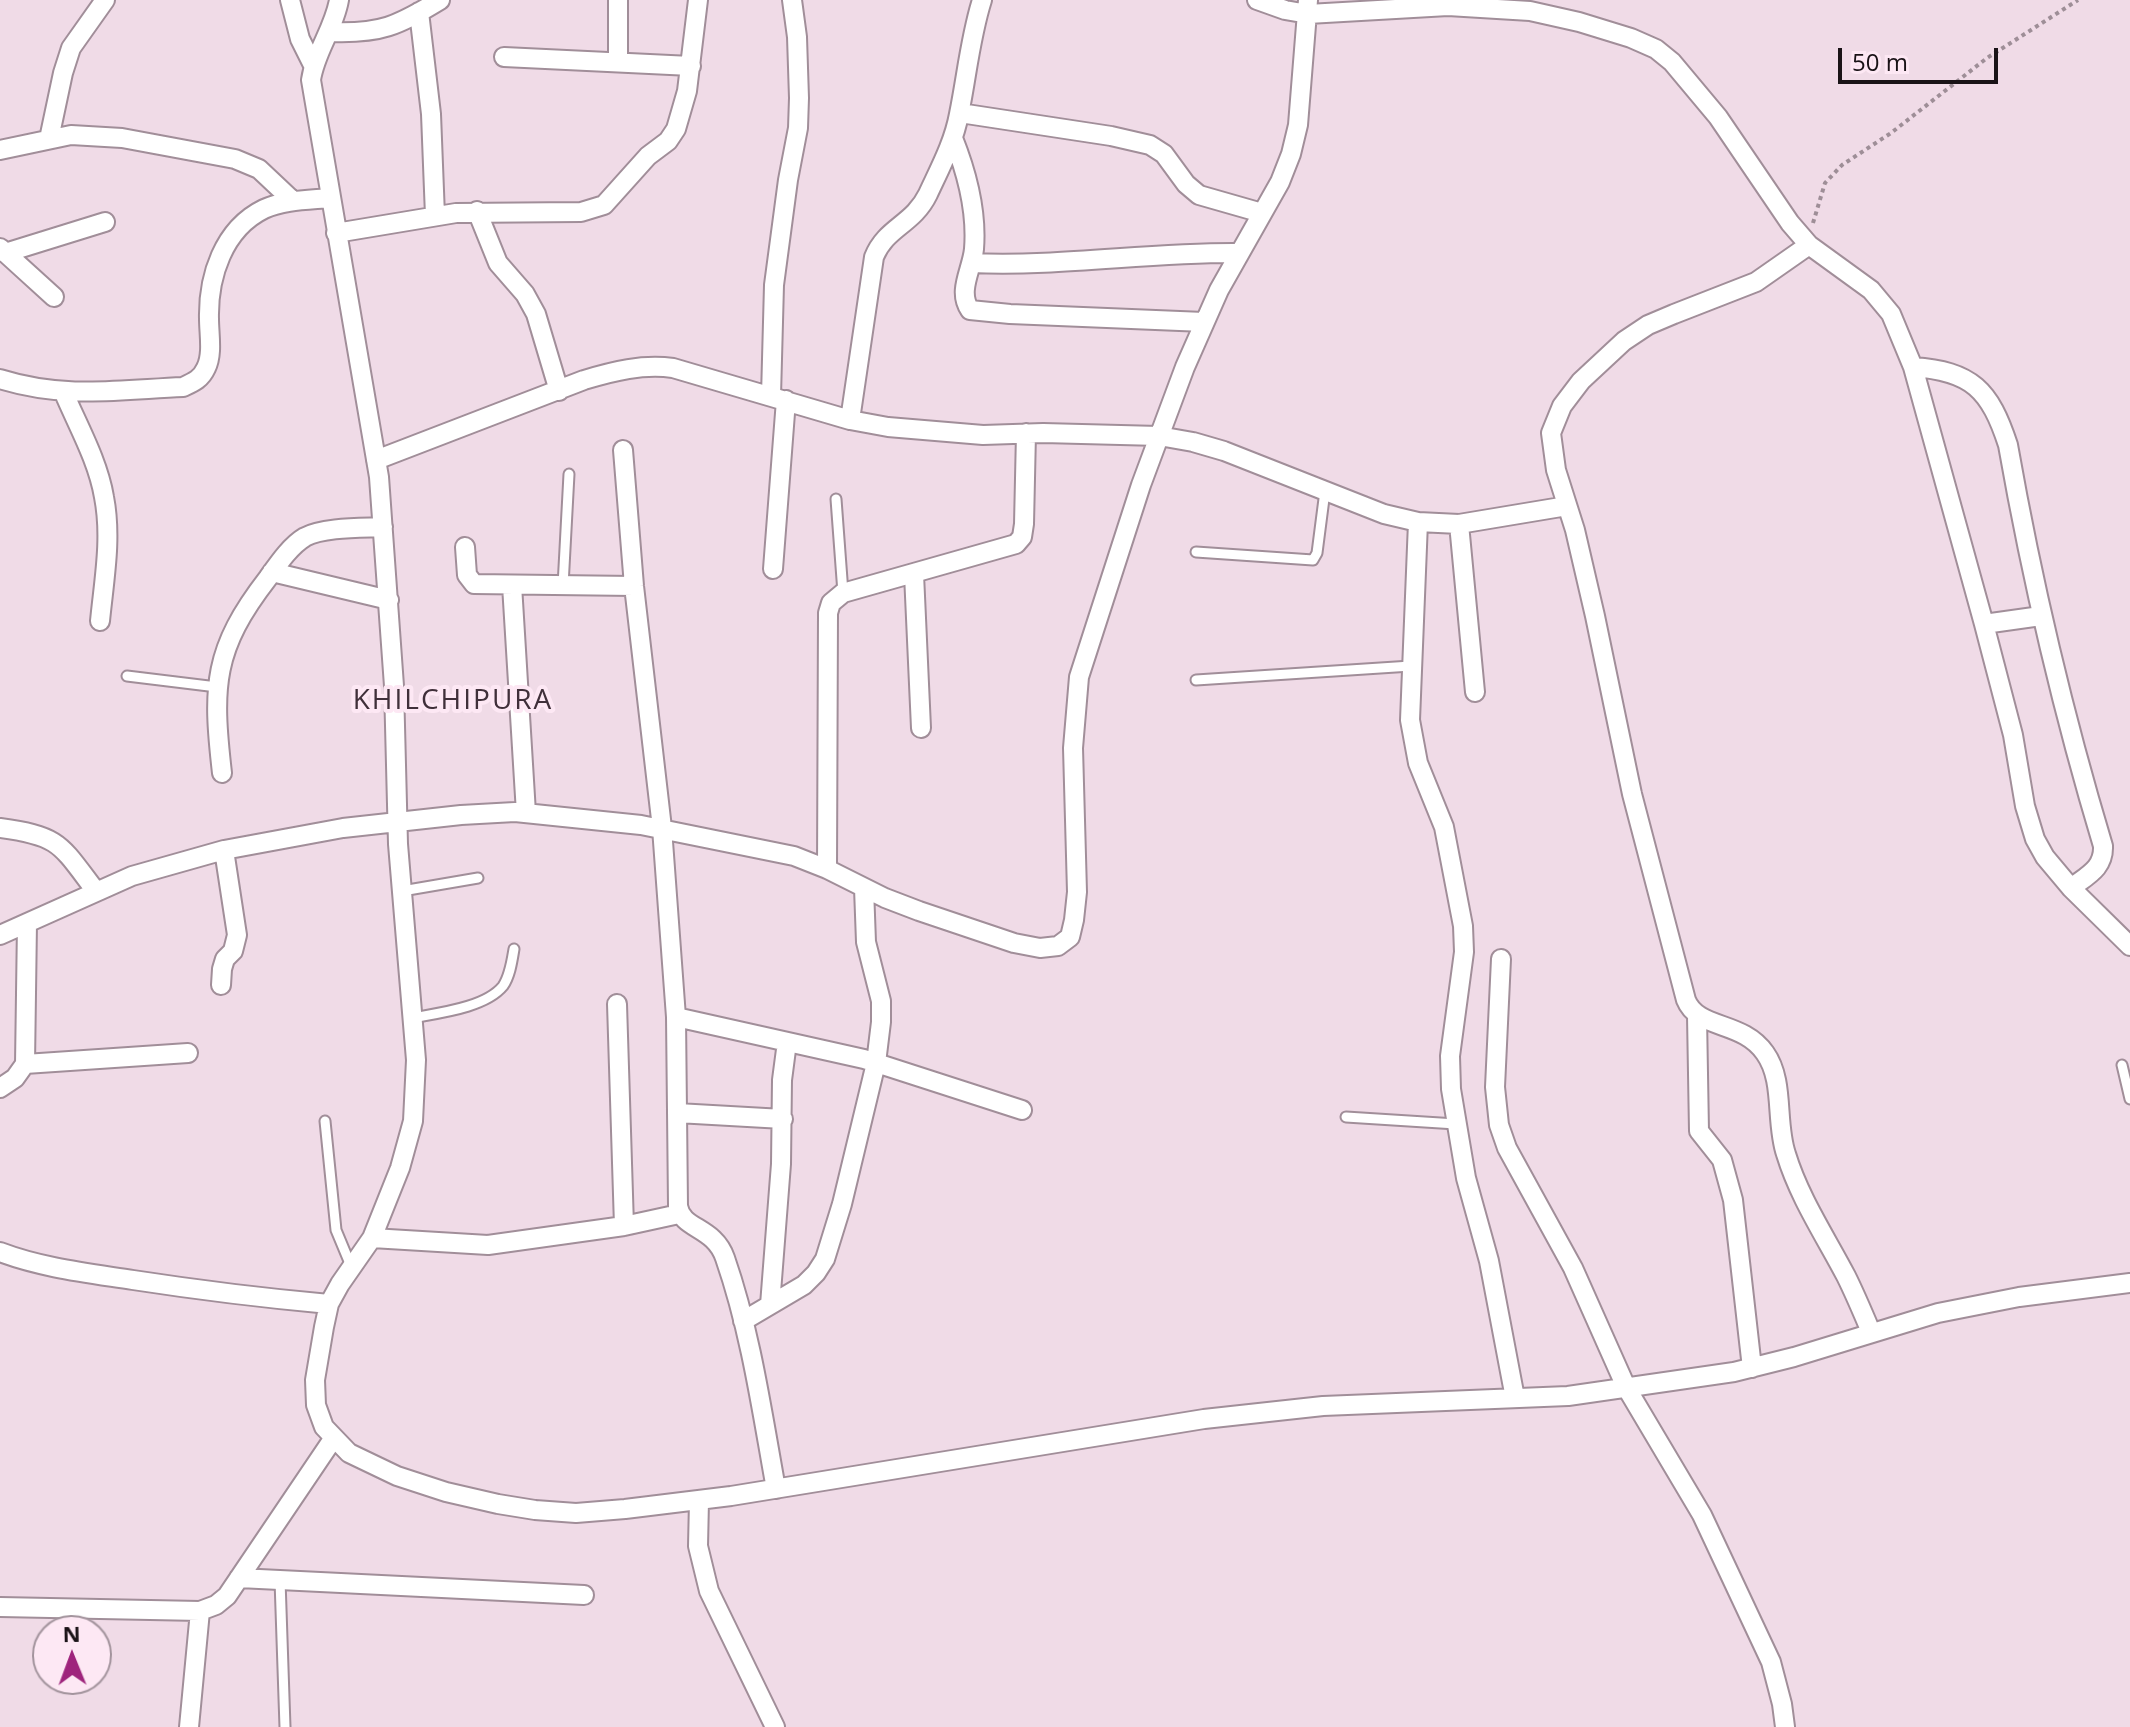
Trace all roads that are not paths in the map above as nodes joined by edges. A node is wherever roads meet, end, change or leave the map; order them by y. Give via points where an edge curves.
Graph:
1 (105, 0) edge
2 (290, 0) edge
3 (339, 0) edge
4 (440, 0) edge
5 (618, 0) edge
6 (698, 0) edge
7 (792, 0) edge
8 (982, 0) edge
9 (1257, 0) edge
10 (1308, 7) edge
11 (419, 12) junction
12 (330, 32) junction
13 (504, 57) dead end
14 (618, 61) junction
15 (313, 65) junction
16 (691, 66) junction
17 (960, 113) junction
18 (953, 138) junction
19 (49, 139) junction
20 (0, 150) edge
21 (330, 198) junction
22 (293, 201) junction
23 (477, 211) junction
24 (1262, 213) junction
25 (435, 216) junction
26 (105, 222) dead end
27 (336, 233) junction
28 (1809, 245) junction
29 (3, 250) edge
30 (1239, 253) junction
31 (971, 263) junction
32 (54, 297) dead end
33 (1204, 322) junction
34 (1913, 367) junction
35 (0, 379) edge
36 (559, 391) junction
37 (64, 393) junction
38 (778, 398) junction
39 (850, 420) junction
40 (1026, 433) junction
41 (1159, 436) junction
42 (623, 450) dead end
43 (376, 460) junction
44 (569, 474) dead end
45 (1325, 491) junction
46 (836, 499) dead end
47 (1567, 506) junction
48 (1418, 522) junction
49 (1459, 524) junction
50 (383, 527) junction
51 (465, 547) dead end
52 (1196, 552) dead end
53 (773, 569) dead end
54 (272, 572) junction
55 (914, 574) junction
56 (512, 585) junction
57 (563, 586) junction
58 (634, 586) junction
59 (843, 593) junction
60 (389, 600) junction
61 (2041, 616) junction
62 (100, 621) dead end
63 (1984, 624) junction
64 (1411, 666) junction
65 (127, 676) dead end
66 (1196, 680) dead end
67 (217, 687) junction
68 (1475, 692) dead end
69 (921, 728) dead end
70 (222, 773) dead end
71 (526, 813) junction
72 (397, 822) junction
73 (0, 828) edge
74 (662, 828) junction
75 (224, 850) junction
76 (827, 869) junction
77 (478, 878) dead end
78 (864, 888) junction
79 (2071, 888) junction
80 (95, 890) junction
81 (402, 891) junction
82 (27, 923) junction
83 (0, 935) edge
84 (2130, 946) edge
85 (514, 949) dead end
86 (1501, 959) dead end
87 (221, 985) dead end
88 (617, 1004) dead end
89 (1697, 1016) junction
90 (676, 1017) junction
91 (412, 1018) junction
92 (787, 1042) junction
93 (188, 1053) dead end
94 (876, 1063) junction
95 (25, 1064) junction
96 (2122, 1065) dead end
97 (0, 1088) edge
98 (2130, 1099) edge
99 (1022, 1110) dead end
100 (677, 1113) junction
101 (1346, 1117) dead end
102 (783, 1119) junction
103 (325, 1121) dead end
104 (1456, 1124) junction
105 (679, 1214) junction
106 (624, 1226) junction
107 (372, 1238) junction
108 (0, 1252) edge
109 (351, 1266) junction
110 (2130, 1283) edge
111 (329, 1304) junction
112 (770, 1305) junction
113 (743, 1321) junction
114 (1871, 1332) junction
115 (1752, 1368) junction
116 (1626, 1387) junction
117 (1515, 1398) junction
118 (333, 1439) junction
119 (776, 1489) junction
120 (699, 1501) junction
121 (239, 1578) junction
122 (280, 1580) junction
123 (584, 1595) dead end
124 (0, 1607) edge
125 (200, 1611) junction
126 (189, 1727) edge
127 (285, 1727) edge
128 (775, 1727) edge
129 (1785, 1727) edge

1 - 19 street via 71,48
2 - 15 street
3 - 12 street
4 - 11 street
5 - 14 street
6 - 16 street
7 - 38 street via 798,128 774,285
8 - 17 street
9 - 10 street via 1285,10
10 - 24 street via 1298,125 1280,182
10 - 28 street via 1530,11 1656,49 1718,117
11 - 12 street via 378,31
11 - 25 street
12 - 15 street
13 - 14 street
14 - 16 street
15 - 21 street
16 - 23 street via 676,129 604,205 581,212
17 - 18 street
17 - 24 street via 1150,145 1199,195
18 - 31 street via 975,227
18 - 39 street via 920,209 880,242 874,257
19 - 20 street
19 - 22 street via 100,135 235,159 259,169
21 - 22 street
21 - 27 street
22 - 37 street via 245,221 228,242 210,287 207,367 198,381 183,387
23 - 25 street
23 - 36 street via 498,263 536,314
24 - 30 street
25 - 27 street
26 - 29 street
27 - 43 street
28 - 34 street via 1871,290 1891,314
28 - 47 street via 1756,282 1648,325 1581,381 1551,433
29 - 32 street
30 - 31 street
30 - 33 street
31 - 33 street via 966,275 970,310
33 - 41 street
34 - 61 street via 1957,374 1975,385 2000,420
34 - 63 street
35 - 37 street
36 - 38 street via 607,373 654,365
36 - 43 street
37 - 62 street via 104,497 107,537
38 - 39 street
38 - 53 street
39 - 40 street via 939,432
40 - 41 street
40 - 55 street via 1022,537 991,553
41 - 45 street via 1224,451
41 - 78 street via 1079,677 1073,748 1077,892 1070,937 1058,946 1040,948 1014,943
42 - 58 street
43 - 50 street
44 - 57 lane
45 - 48 street
45 - 52 lane via 1313,560
46 - 59 lane
47 - 49 street
47 - 89 street via 1632,794 1686,1000
48 - 49 street
48 - 64 street
49 - 68 street
50 - 54 street via 313,534 294,546
50 - 60 street
51 - 56 street via 469,581
54 - 60 street
54 - 67 street via 233,628
55 - 59 street
55 - 69 street
56 - 57 street
56 - 71 street
57 - 58 street
58 - 74 street
59 - 76 street via 828,613
60 - 72 street
61 - 63 street
61 - 79 street via 2103,846 2100,866
63 - 79 street via 2035,839
64 - 66 lane
64 - 104 street via 1414,748 1444,827 1463,926 1463,972 1450,1056
65 - 67 lane
67 - 70 street
71 - 72 street
71 - 74 street
72 - 75 street
72 - 81 street
73 - 80 street via 46,836 61,846
74 - 76 street via 794,856
74 - 90 street
75 - 80 street
75 - 87 street via 237,935 225,959
76 - 78 street
77 - 81 lane
78 - 94 street via 866,942 881,1001
79 - 84 street
80 - 82 street
81 - 91 street
82 - 83 street
82 - 95 street
85 - 91 lane via 505,984 497,992 466,1007
86 - 116 street via 1495,1087 1499,1125 1573,1268
88 - 106 street
89 - 114 street via 1737,1029 1764,1051 1775,1074 1784,1151 1794,1179
89 - 115 street via 1699,1131 1722,1160 1733,1200
90 - 92 street
90 - 100 street
91 - 107 street via 413,1121
92 - 94 street
92 - 102 street
93 - 95 street
94 - 99 street
94 - 112 street via 825,1259 804,1285
95 - 97 street
96 - 98 lane
100 - 102 street
100 - 105 street
101 - 104 lane
102 - 112 street
103 - 109 lane via 336,1230
104 - 117 street
105 - 106 street
105 - 113 street via 719,1244
106 - 107 street via 488,1245
107 - 109 street
108 - 111 street via 84,1273
109 - 111 street
110 - 114 street via 2019,1297
111 - 118 street via 315,1380 316,1405
112 - 113 street
113 - 119 street
114 - 115 street
115 - 116 street
116 - 117 street
116 - 129 street via 1702,1515 1756,1628 1771,1662
117 - 119 street via 1323,1406 1204,1419
118 - 120 street via 362,1461 397,1476 522,1508 576,1513
118 - 121 street
119 - 120 street
120 - 128 street via 698,1546 709,1591
121 - 122 street
121 - 125 street via 227,1596
122 - 123 street
122 - 127 lane
124 - 125 street
125 - 126 street

